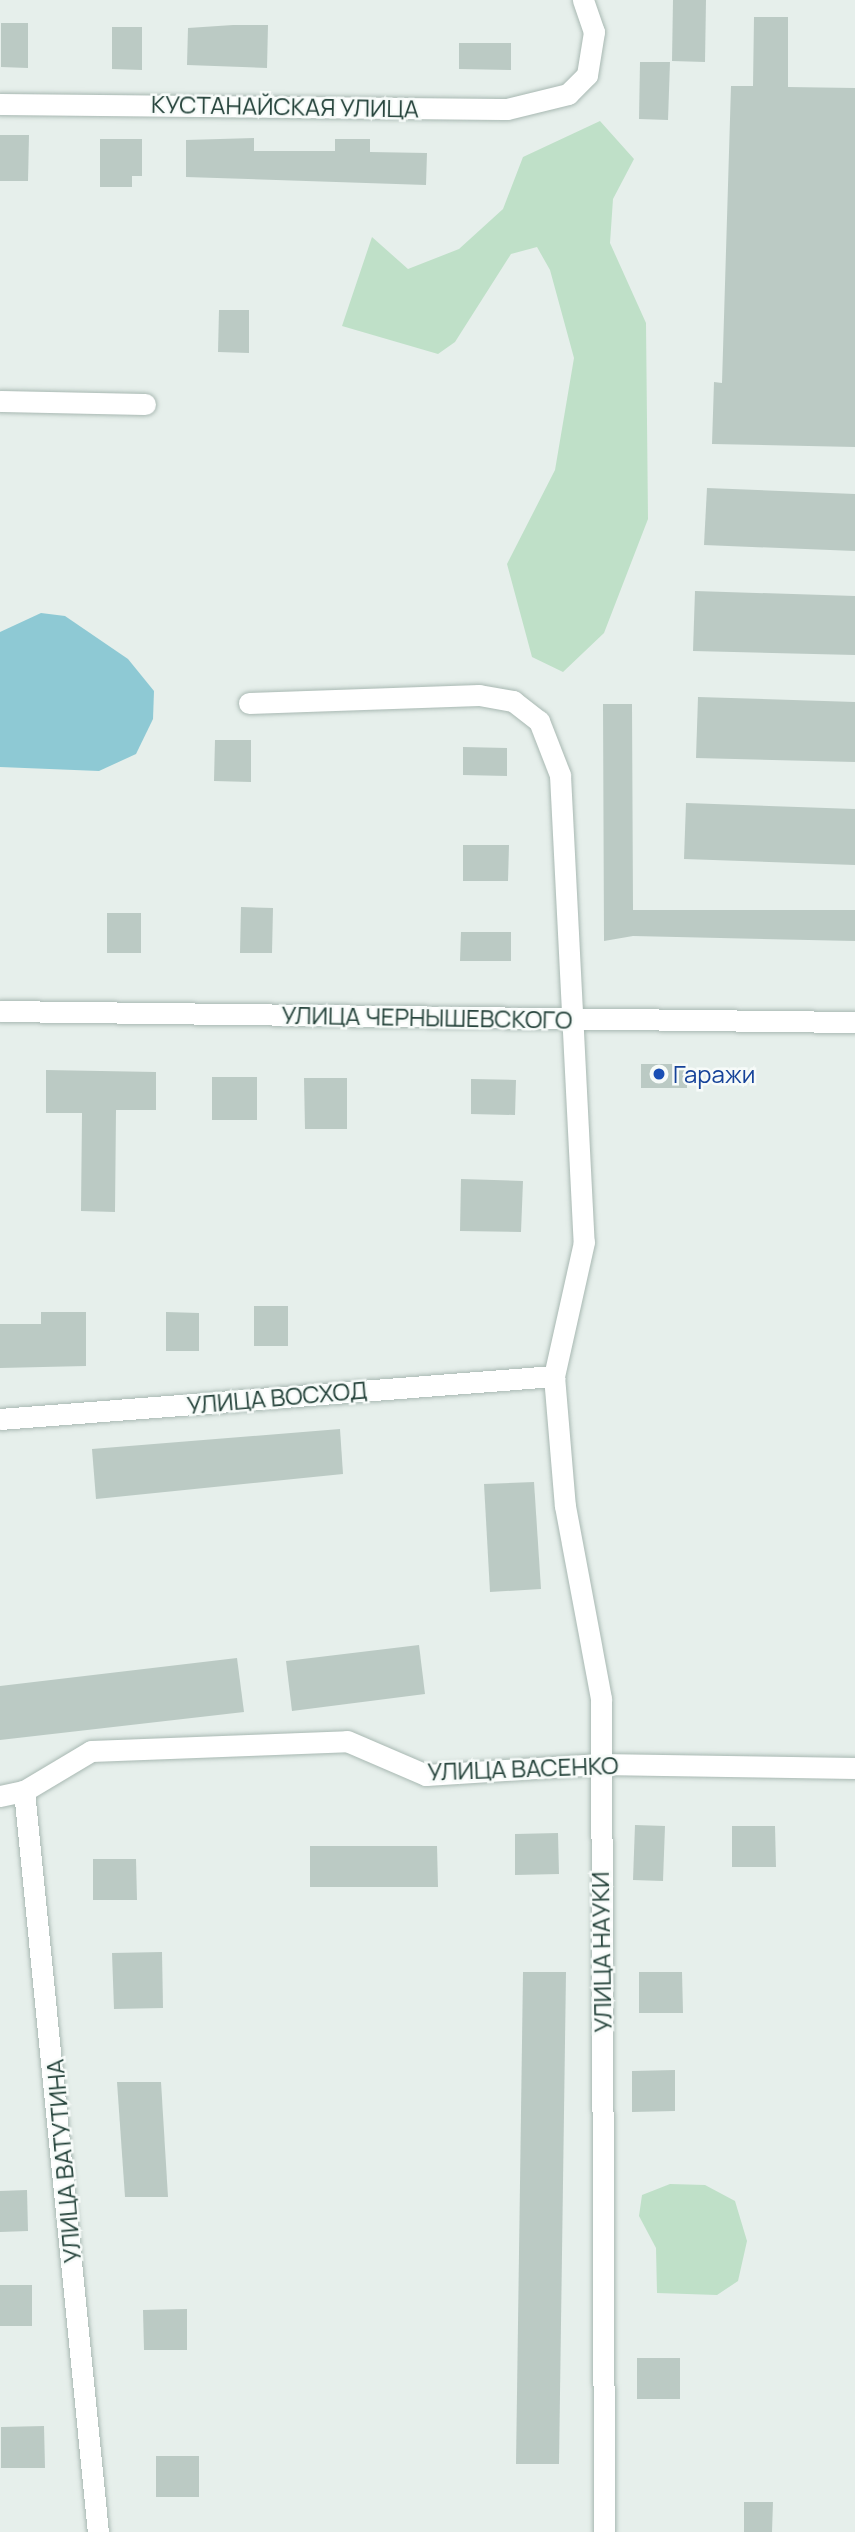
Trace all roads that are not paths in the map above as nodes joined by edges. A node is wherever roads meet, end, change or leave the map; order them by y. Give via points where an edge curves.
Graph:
1 (583, 0) edge
2 (0, 104) edge
3 (0, 401) edge
4 (145, 404) dead end
5 (248, 703) dead end
6 (0, 1011) edge
7 (572, 1020) junction
8 (855, 1022) edge
9 (554, 1376) junction
10 (0, 1419) edge
11 (599, 1764) junction
12 (855, 1768) edge
13 (24, 1791) junction
14 (0, 1796) edge
15 (98, 2532) edge
16 (604, 2532) edge

1 - 2 street, КУСТАНАЙСКАЯ УЛИЦА via 594,55 587,75 568,94 507,108
3 - 4 street
5 - 7 street, УЛИЦА НАУКИ via 479,695 513,701 538,721 560,775
6 - 7 street, УЛИЦА ЧЕРНЫШЕВСКОГО
7 - 8 street, УЛИЦА ЧЕРНЫШЕВСКОГО
7 - 9 street, УЛИЦА НАУКИ via 584,1242
9 - 10 street, УЛИЦА ВОСХОД
9 - 11 street, УЛИЦА НАУКИ via 565,1506 601,1699
11 - 12 street, УЛИЦА ВАСЕНКО
11 - 13 street, УЛИЦА ВАСЕНКО via 426,1775 347,1741 91,1751
11 - 16 street, УЛИЦА НАУКИ
13 - 14 street, УЛИЦА ВАСЕНКО
13 - 15 street, УЛИЦА ВАТУТИНА

